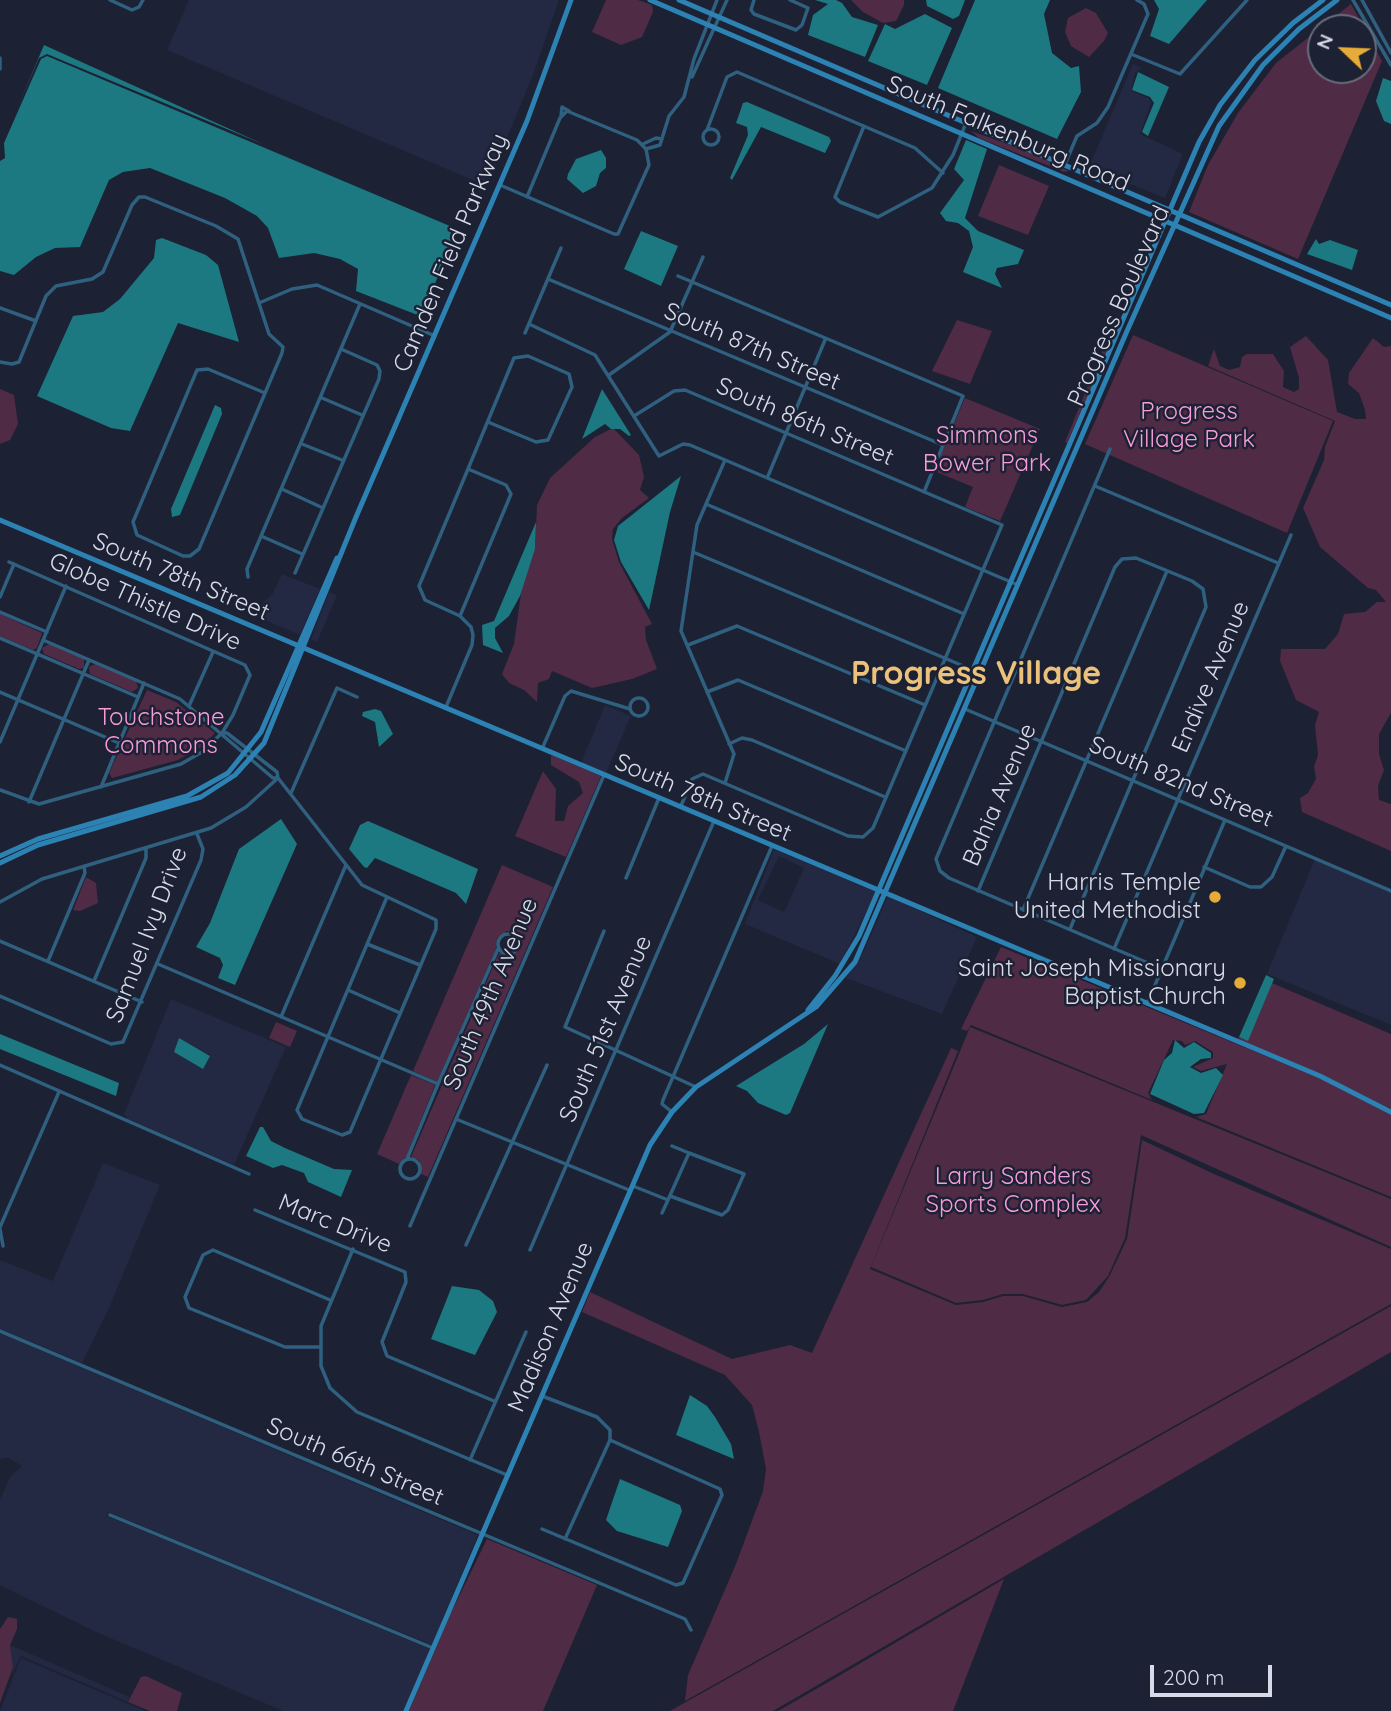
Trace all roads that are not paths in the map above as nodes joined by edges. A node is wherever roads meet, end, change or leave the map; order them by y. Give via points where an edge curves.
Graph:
1 (110, 0) edge
2 (142, 0) edge
3 (571, 0) edge
4 (650, 0) edge
5 (679, 0) edge
6 (718, 0) edge
7 (727, 0) edge
8 (754, 0) edge
9 (790, 0) edge
10 (1137, 0) edge
11 (1247, 0) edge
12 (1324, 0) edge
13 (1337, 0) edge
14 (1353, 0) edge
15 (1362, 0) edge
16 (712, 14) junction
17 (719, 17) junction
18 (711, 26) junction
19 (1391, 53) edge
20 (1130, 54) junction
21 (1, 58) edge
22 (1391, 65) edge
23 (0, 69) edge
24 (966, 123) junction
25 (864, 126) junction
26 (707, 130) junction
27 (961, 134) junction
28 (662, 139) junction
29 (651, 141) junction
30 (653, 146) junction
31 (644, 147) junction
32 (1065, 165) junction
33 (943, 173) junction
34 (500, 185) junction
35 (527, 197) junction
36 (1170, 211) junction
37 (1178, 215) junction
38 (1166, 220) junction
39 (1174, 225) junction
40 (561, 248) dead end
41 (703, 257) dead end
42 (678, 276) dead end
43 (548, 279) junction
44 (691, 282) junction
45 (259, 303) junction
46 (360, 303) junction
47 (1391, 304) edge
48 (0, 308) edge
49 (1391, 317) edge
50 (36, 321) junction
51 (529, 324) junction
52 (670, 332) junction
53 (525, 333) dead end
54 (435, 336) junction
55 (825, 339) junction
56 (341, 349) junction
57 (0, 362) edge
58 (609, 375) junction
59 (1099, 375) junction
60 (804, 389) junction
61 (265, 393) junction
62 (322, 398) junction
63 (362, 415) junction
64 (634, 416) junction
65 (488, 422) junction
66 (786, 433) junction
67 (1082, 437) junction
68 (301, 444) junction
69 (943, 445) junction
70 (1068, 447) junction
71 (1110, 449) dead end
72 (342, 460) junction
73 (725, 460) junction
74 (468, 469) junction
75 (768, 476) junction
76 (1051, 486) junction
77 (1096, 486) junction
78 (1059, 489) junction
79 (283, 490) junction
80 (924, 492) junction
81 (706, 505) junction
82 (323, 508) junction
83 (0, 520) edge
84 (1291, 535) dead end
85 (261, 536) junction
86 (693, 552) junction
87 (302, 554) junction
88 (1278, 564) junction
89 (983, 570) junction
90 (1167, 571) junction
91 (295, 573) dead end
92 (248, 577) dead end
93 (1011, 582) junction
94 (1018, 585) junction
95 (66, 586) junction
96 (0, 597) edge
97 (0, 612) edge
98 (964, 614) junction
99 (460, 616) junction
100 (47, 632) junction
101 (0, 638) edge
102 (43, 640) junction
103 (688, 645) junction
104 (301, 647) junction
105 (213, 652) junction
106 (37, 654) junction
107 (945, 659) junction
108 (89, 660) junction
109 (973, 670) junction
110 (980, 673) junction
111 (83, 674) junction
112 (144, 683) junction
113 (0, 692) edge
114 (707, 692) junction
115 (138, 697) junction
116 (357, 697) dead end
117 (18, 700) junction
118 (926, 705) junction
119 (189, 706) junction
120 (958, 706) junction
121 (445, 709) junction
122 (630, 709) junction
123 (965, 709) junction
124 (64, 719) junction
125 (995, 722) junction
126 (222, 733) junction
127 (0, 742) edge
128 (1042, 742) junction
129 (119, 743) junction
130 (729, 744) junction
131 (542, 749) junction
132 (906, 751) junction
133 (250, 755) junction
134 (1086, 761) junction
135 (604, 775) junction
136 (278, 778) junction
137 (1132, 780) junction
138 (725, 783) junction
139 (101, 787) junction
140 (0, 790) edge
141 (291, 793) junction
142 (886, 797) junction
143 (659, 798) junction
144 (918, 799) junction
145 (1178, 800) junction
146 (29, 802) junction
147 (925, 802) junction
148 (681, 807) junction
149 (1225, 820) junction
150 (714, 821) junction
151 (197, 834) junction
152 (772, 846) junction
153 (1286, 846) junction
154 (146, 849) junction
155 (0, 856) edge
156 (0, 863) edge
157 (346, 865) junction
158 (84, 866) junction
159 (1204, 867) junction
160 (626, 878) dead end
161 (879, 891) junction
162 (978, 891) junction
163 (1391, 891) edge
164 (886, 894) junction
165 (387, 897) junction
166 (0, 902) edge
167 (1023, 910) junction
168 (1070, 929) junction
169 (604, 931) dead end
170 (0, 941) edge
171 (367, 944) junction
172 (498, 949) junction
173 (1114, 949) junction
174 (48, 961) junction
175 (158, 964) junction
176 (420, 965) junction
177 (1161, 969) junction
178 (94, 981) junction
179 (348, 990) junction
180 (0, 996) edge
181 (142, 1002) junction
182 (1147, 1004) junction
183 (400, 1013) junction
184 (803, 1016) junction
185 (281, 1017) junction
186 (328, 1037) junction
187 (615, 1051) junction
188 (381, 1059) junction
189 (0, 1065) edge
190 (547, 1065) dead end
191 (674, 1076) junction
192 (438, 1084) junction
193 (696, 1087) junction
194 (60, 1092) junction
195 (672, 1112) junction
196 (1391, 1112) edge
197 (456, 1119) junction
198 (513, 1142) junction
199 (673, 1146) dead end
200 (689, 1153) junction
201 (407, 1159) junction
202 (566, 1164) junction
203 (249, 1174) dead end
204 (630, 1188) junction
205 (669, 1198) junction
206 (254, 1209) dead end
207 (662, 1213) dead end
208 (410, 1226) dead end
209 (0, 1228) edge
210 (466, 1245) dead end
211 (3, 1246) dead end
212 (353, 1249) junction
213 (530, 1250) dead end
214 (330, 1300) junction
215 (0, 1331) edge
216 (526, 1332) dead end
217 (319, 1347) junction
218 (540, 1396) junction
219 (494, 1401) junction
220 (610, 1440) junction
221 (470, 1460) junction
222 (507, 1475) junction
223 (110, 1515) dead end
224 (542, 1529) dead end
225 (481, 1534) junction
226 (565, 1539) junction
227 (691, 1630) dead end
228 (433, 1648) junction
229 (406, 1711) edge

1 - 2 street via 132,9
3 - 34 street, Camden Field Parkway
4 - 18 street, South Falkenburg Road
5 - 16 street, South Falkenburg Road
6 - 16 street
7 - 17 street
8 - 9 street via 754,14 796,30 808,8
10 - 20 street via 1147,14
11 - 20 street via 1185,72 1176,74
12 - 36 street, Progress Boulevard via 1276,38 1227,96 1199,142
13 - 37 street, Progress Boulevard via 1291,36 1243,89 1219,126
14 - 22 street
15 - 19 street
16 - 17 street, South Falkenburg Road
16 - 18 street
17 - 18 street
17 - 24 street, South Falkenburg Road
18 - 27 street, South Falkenburg Road
18 - 28 street
20 - 32 street via 1104,115 1077,136
21 - 23 street
24 - 27 street
24 - 32 street, South Falkenburg Road
25 - 26 street via 735,72 727,77
25 - 33 street via 915,148
25 - 33 street via 835,192 840,202 878,217 932,188
26 - 26 street via 704,140 715,144 718,132
27 - 33 street
27 - 38 street, South Falkenburg Road
28 - 29 street
28 - 30 street via 660,145
29 - 30 street
29 - 31 street
30 - 31 street
31 - 35 street via 570,112 561,116
31 - 35 street via 649,165 618,234
32 - 36 street, South Falkenburg Road
34 - 35 street
34 - 54 street, Camden Field Parkway
36 - 37 street, South Falkenburg Road
36 - 38 street, Progress Boulevard
37 - 39 street, Progress Boulevard
37 - 47 street, South Falkenburg Road
38 - 39 street, South Falkenburg Road
38 - 59 street, Progress Boulevard
39 - 49 street, South Falkenburg Road
39 - 67 street, Progress Boulevard
40 - 43 street
41 - 44 street
42 - 44 street
43 - 51 street
43 - 52 street, South 87th Street
44 - 52 street
44 - 55 street
45 - 46 street via 292,289 317,285
45 - 50 street via 238,239 139,197 103,272 92,279 56,286 46,296
45 - 61 street via 269,334 283,347
46 - 54 street
46 - 56 street
48 - 50 street
50 - 57 street via 19,362
51 - 53 street
51 - 58 street via 587,348
52 - 58 street
52 - 60 street, South 87th Street
54 - 104 street, Camden Field Parkway
55 - 60 street
55 - 69 street via 963,396
56 - 62 street
56 - 63 street via 380,370
58 - 64 street
59 - 67 street via 1079,430
59 - 70 street, Progress Boulevard
60 - 66 street
60 - 69 street, South 87th Street
61 - 61 street via 208,369 197,370 133,522 137,535 183,556 196,554
62 - 63 street
62 - 68 street
63 - 72 street
64 - 66 street, South 86th Street via 674,391 685,390
64 - 73 street via 659,456 683,444
65 - 65 street via 514,358 528,355 569,374 572,387 548,440 536,442
65 - 74 street
66 - 75 street
66 - 80 street, South 86th Street
67 - 70 street
67 - 78 street, Progress Boulevard
68 - 72 street
68 - 79 street
69 - 80 street
70 - 76 street, Progress Boulevard
71 - 77 street
72 - 82 street
73 - 75 street
73 - 81 street
74 - 99 street via 419,586 429,603
74 - 99 street via 506,485 512,494
75 - 89 street
76 - 78 street
76 - 93 street, Progress Boulevard
77 - 88 street
77 - 125 street
78 - 94 street, Progress Boulevard
79 - 82 street
79 - 85 street
80 - 89 street, South 86th Street via 1002,525
81 - 86 street
81 - 98 street
82 - 87 street
83 - 104 street, South 78th Street
84 - 88 street, Endive Avenue
85 - 87 street
85 - 92 street
86 - 103 street via 681,624
86 - 107 street
87 - 91 street
88 - 145 street, Endive Avenue
89 - 93 street
89 - 98 street
90 - 128 street, Bahia Avenue via 1136,558 1122,559 1115,567
90 - 134 street
90 - 137 street via 1203,589 1206,607
93 - 94 street
93 - 109 street, Progress Boulevard
94 - 110 street, Progress Boulevard
95 - 96 street, Globe Thistle Drive via 12,563
95 - 100 street
95 - 105 street, Globe Thistle Drive
97 - 100 street
98 - 107 street
99 - 121 street via 471,627 472,645
100 - 102 street
101 - 106 street
102 - 106 street
102 - 108 street
103 - 114 street
103 - 118 street via 737,626
104 - 121 street, South 78th Street
104 - 133 street, Camden Field Parkway
105 - 119 street
105 - 126 street, Globe Thistle Drive via 245,665 250,675
106 - 111 street
106 - 117 street
107 - 109 street
107 - 118 street
108 - 111 street
108 - 112 street
109 - 110 street
109 - 120 street, Progress Boulevard
110 - 123 street, Progress Boulevard
111 - 115 street
111 - 124 street
112 - 115 street
112 - 119 street
113 - 117 street
114 - 130 street
114 - 132 street via 738,680
115 - 129 street
116 - 141 street via 337,688
117 - 124 street
117 - 127 street
118 - 132 street
119 - 126 street
120 - 123 street, South 82nd Street
120 - 144 street, Progress Boulevard
121 - 131 street, South 78th Street
122 - 122 street via 634,698 648,702 643,715 636,716
122 - 131 street via 571,691
123 - 125 street, South 82nd Street
123 - 147 street, Progress Boulevard
124 - 129 street
124 - 146 street
125 - 128 street, South 82nd Street
125 - 162 street via 936,859 949,878
126 - 133 street
126 - 139 street, Globe Thistle Drive via 181,764
128 - 134 street, South 82nd Street
128 - 162 street, Bahia Avenue
129 - 139 street
130 - 138 street via 733,764
130 - 142 street via 743,738 752,740
131 - 135 street, South 78th Street
132 - 142 street
133 - 136 street via 272,778
133 - 155 street, Camden Field Parkway via 193,794 38,839
133 - 156 street, Camden Field Parkway via 225,783 196,799 38,845
134 - 137 street, South 82nd Street
134 - 167 street
135 - 143 street, South 78th Street
135 - 197 street, South 49th Avenue
136 - 141 street
136 - 151 street, Samuel Ivy Drive via 240,812
137 - 145 street, South 82nd Street
137 - 168 street
138 - 142 street via 848,836 863,837 873,828
138 - 148 street via 696,775
139 - 146 street, Globe Thistle Drive via 39,804
140 - 146 street
141 - 157 street
143 - 148 street, South 78th Street
143 - 160 street
144 - 147 street
144 - 161 street, Progress Boulevard
145 - 149 street, South 82nd Street
145 - 173 street, Endive Avenue
147 - 164 street, Progress Boulevard
148 - 150 street, South 78th Street
149 - 153 street, South 82nd Street
149 - 159 street
150 - 152 street, South 78th Street
150 - 187 street, South 51st Avenue
151 - 154 street, Samuel Ivy Drive
151 - 175 street, Samuel Ivy Drive via 203,849 201,860
152 - 161 street, South 78th Street
152 - 191 street
153 - 159 street via 1272,877 1261,887 1250,887
153 - 163 street, South 82nd Street
154 - 158 street, Samuel Ivy Drive
154 - 178 street
157 - 165 street via 362,885
157 - 185 street
158 - 166 street, Samuel Ivy Drive via 34,882
158 - 174 street
159 - 177 street
161 - 164 street, South 78th Street
161 - 184 street, Madison Avenue via 849,956
162 - 167 street
164 - 182 street, South 78th Street
164 - 184 street, Madison Avenue via 855,962 822,1003
165 - 171 street
165 - 176 street via 436,920
167 - 168 street
168 - 173 street
169 - 187 street via 565,1027
170 - 174 street
171 - 176 street
171 - 179 street
172 - 172 street via 504,934 517,938 514,953
172 - 192 street
173 - 177 street
174 - 178 street
175 - 181 street, Samuel Ivy Drive
175 - 185 street
176 - 183 street
177 - 182 street
178 - 181 street
179 - 183 street
179 - 186 street
180 - 181 street, Samuel Ivy Drive via 116,1045 128,1036
182 - 196 street, South 78th Street via 1320,1076
183 - 188 street
184 - 193 street, Madison Avenue
185 - 186 street
186 - 188 street
186 - 188 street via 297,1110 302,1119 322,1128 341,1135 350,1132
187 - 191 street
187 - 202 street, South 51st Avenue
188 - 192 street
189 - 194 street
190 - 198 street
191 - 193 street
191 - 195 street via 662,1102
192 - 201 street
193 - 195 street, Madison Avenue
194 - 203 street
194 - 209 street
195 - 204 street, Madison Avenue via 650,1144
197 - 198 street
197 - 208 street, South 49th Avenue
198 - 202 street
198 - 210 street
199 - 200 street
200 - 205 street
200 - 205 street via 744,1174 729,1208 720,1215
201 - 201 street via 400,1172 410,1180 420,1168
202 - 204 street
202 - 213 street, South 51st Avenue
204 - 205 street
204 - 218 street, Madison Avenue
205 - 207 street
206 - 212 street, Marc Drive
209 - 211 street
212 - 214 street
212 - 219 street, Marc Drive via 405,1272 406,1282 382,1342 387,1356
214 - 217 street
214 - 217 street via 213,1250 203,1255 185,1297 189,1308 285,1347
215 - 225 street, South 66th Street
216 - 219 street
217 - 221 street via 330,1388 357,1412
218 - 220 street via 597,1417 610,1430
218 - 222 street, Madison Avenue
219 - 221 street
220 - 226 street
220 - 226 street via 720,1489 722,1495 684,1583 676,1585
221 - 222 street
222 - 225 street, Madison Avenue
223 - 228 street
224 - 226 street
225 - 227 street, South 66th Street via 685,1619
225 - 228 street, Madison Avenue
228 - 229 street, Madison Avenue

